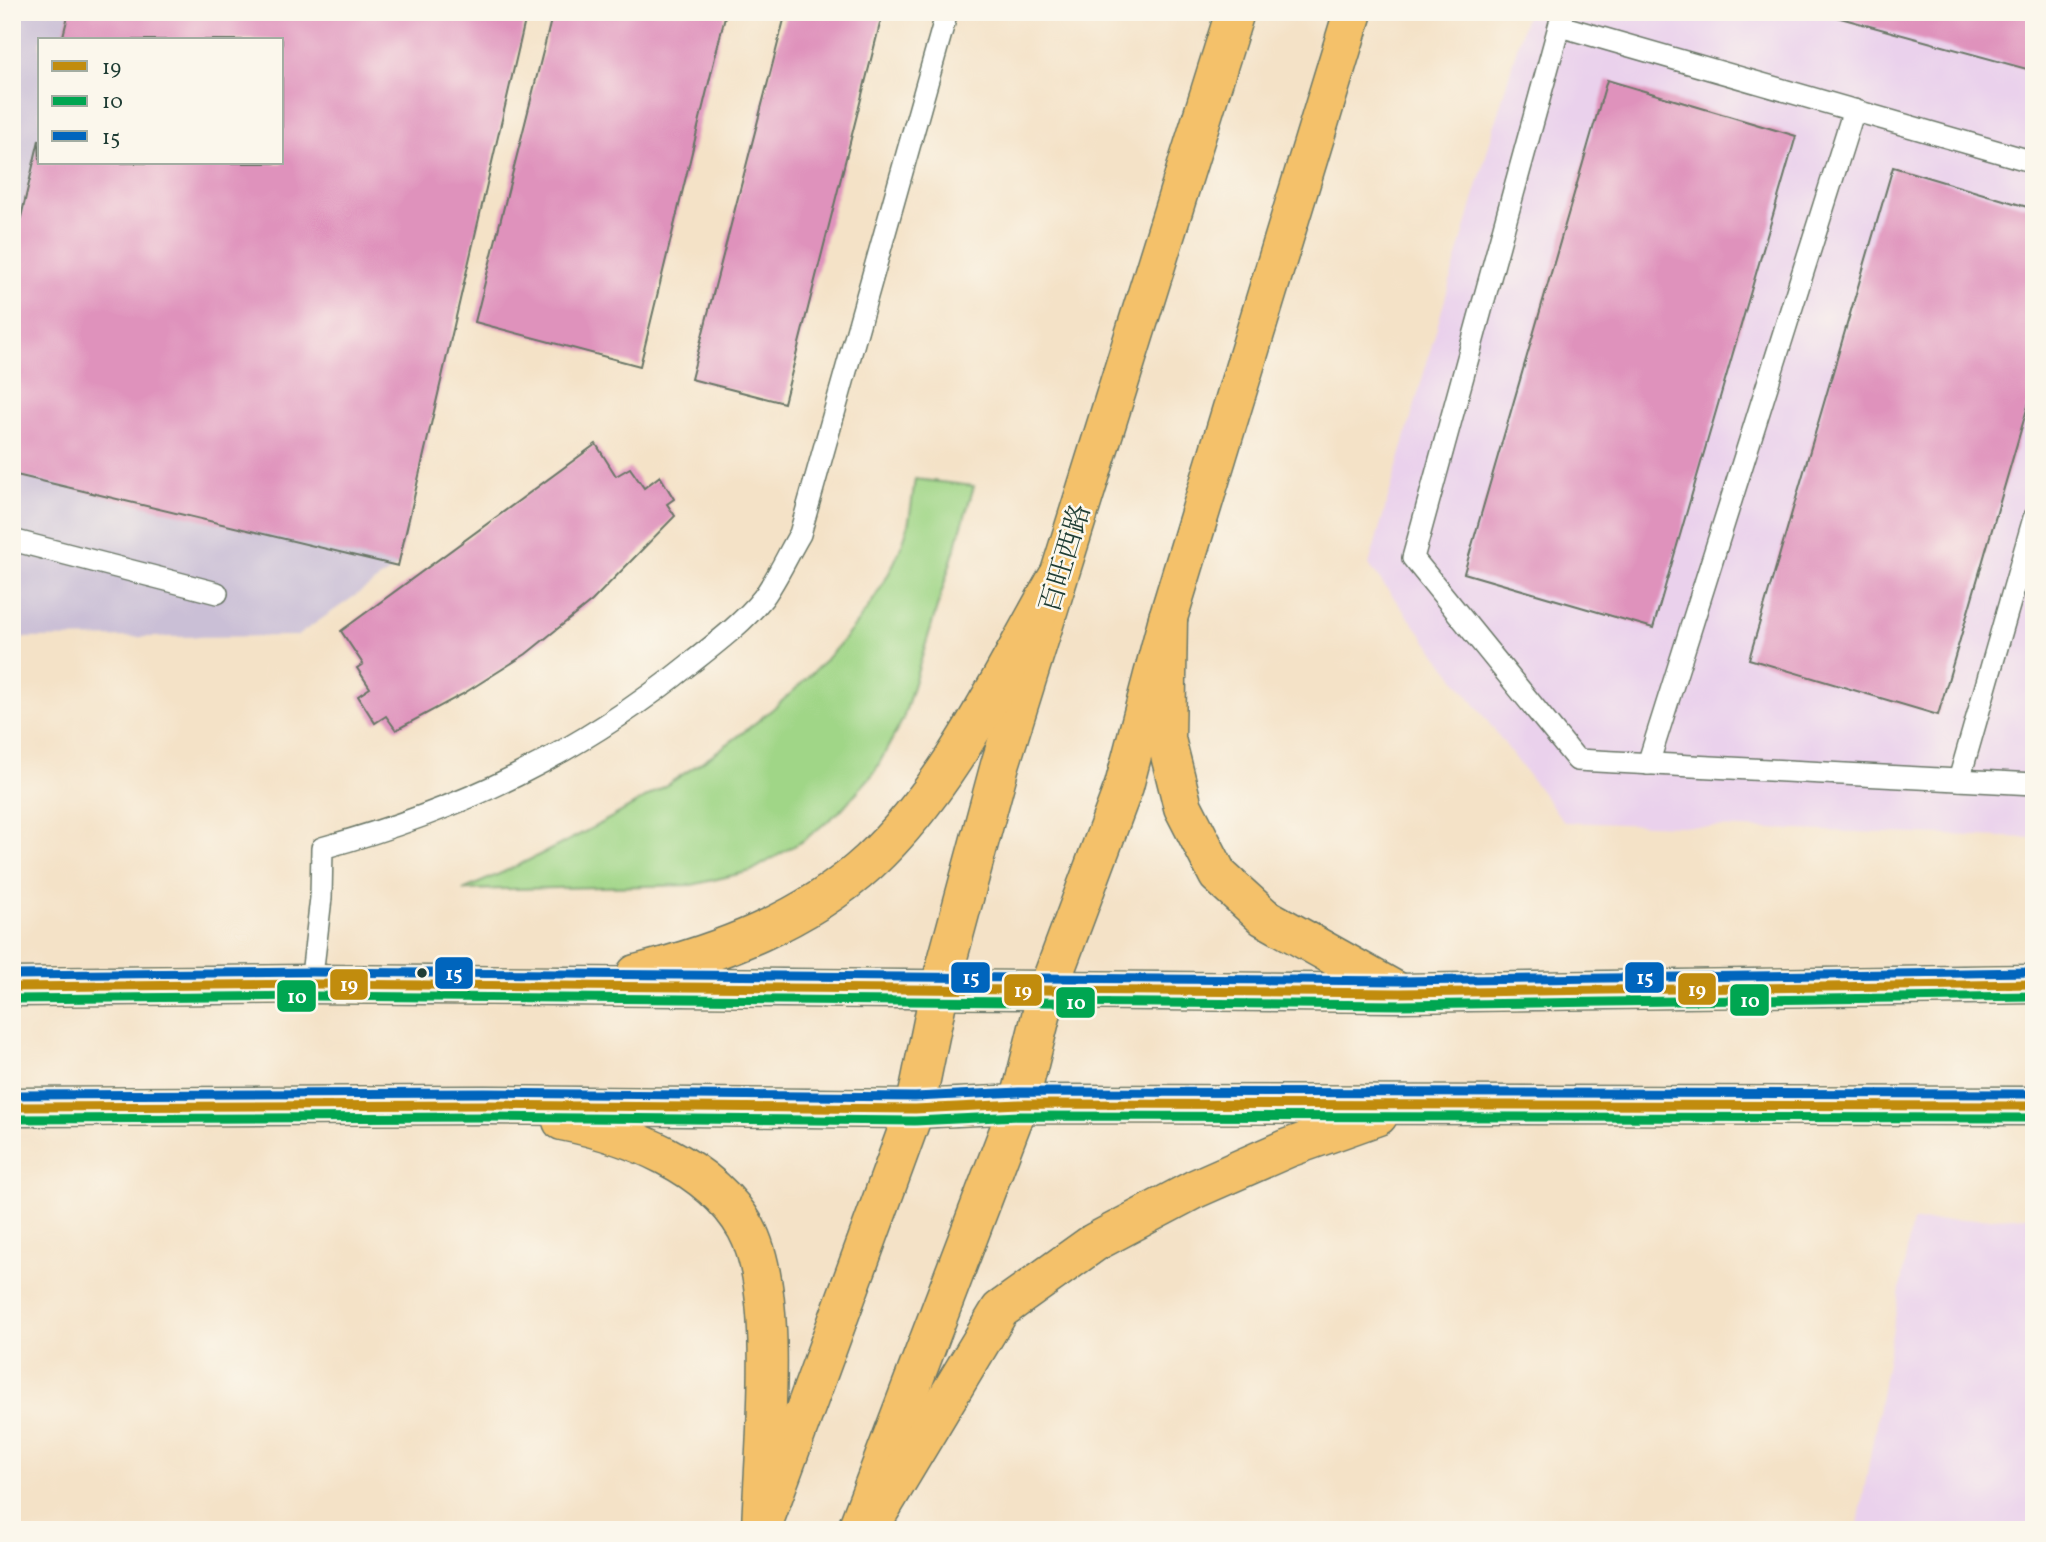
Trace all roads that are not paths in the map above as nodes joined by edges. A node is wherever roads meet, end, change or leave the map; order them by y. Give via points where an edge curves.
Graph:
1 (947, 12) edge
2 (1353, 12) edge
3 (1230, 13) edge
4 (1562, 19) edge
5 (1854, 110) junction
6 (2034, 162) edge
7 (2034, 518) edge
8 (12, 540) edge
9 (1057, 578) junction
10 (217, 593) dead end
11 (1168, 618) junction
12 (1648, 764) junction
13 (1959, 780) junction
14 (2034, 784) edge
15 (311, 984) junction
16 (2034, 984) edge
17 (588, 985) junction
18 (12, 987) edge
19 (940, 987) junction
20 (1046, 992) junction
21 (1400, 993) junction
22 (1019, 1104) junction
23 (485, 1105) junction
24 (2034, 1106) edge
25 (12, 1107) edge
26 (1405, 1107) junction
27 (915, 1109) junction
28 (761, 1530) edge
29 (856, 1530) edge
30 (868, 1530) edge

1 - 15 lane via 800,534 762,599 654,693 514,779 443,810 322,848
2 - 11 main road
3 - 9 main road, 百旺西路
4 - 5 lane
4 - 12 lane via 1413,558 1577,760
5 - 6 lane
5 - 12 lane
7 - 13 lane
8 - 10 lane
9 - 17 main road via 960,748 920,806 869,862 824,896 746,941
9 - 19 main road, 百旺西路
11 - 20 main road via 1125,786
11 - 21 main road via 1166,739 1183,807 1218,875 1264,917
12 - 13 lane
13 - 14 lane
15 - 17 main road
15 - 18 main road
16 - 21 main road
17 - 19 main road
19 - 20 main road
19 - 27 main road, 百旺西路
20 - 21 main road
20 - 22 main road
22 - 26 main road
22 - 27 main road
22 - 29 main road
23 - 25 main road
23 - 27 main road
23 - 28 main road via 601,1128 668,1157 714,1189 746,1228 761,1276 767,1328
24 - 26 main road
26 - 30 main road via 1288,1148 1195,1189 1095,1242 1000,1310
27 - 28 main road, 百旺西路

